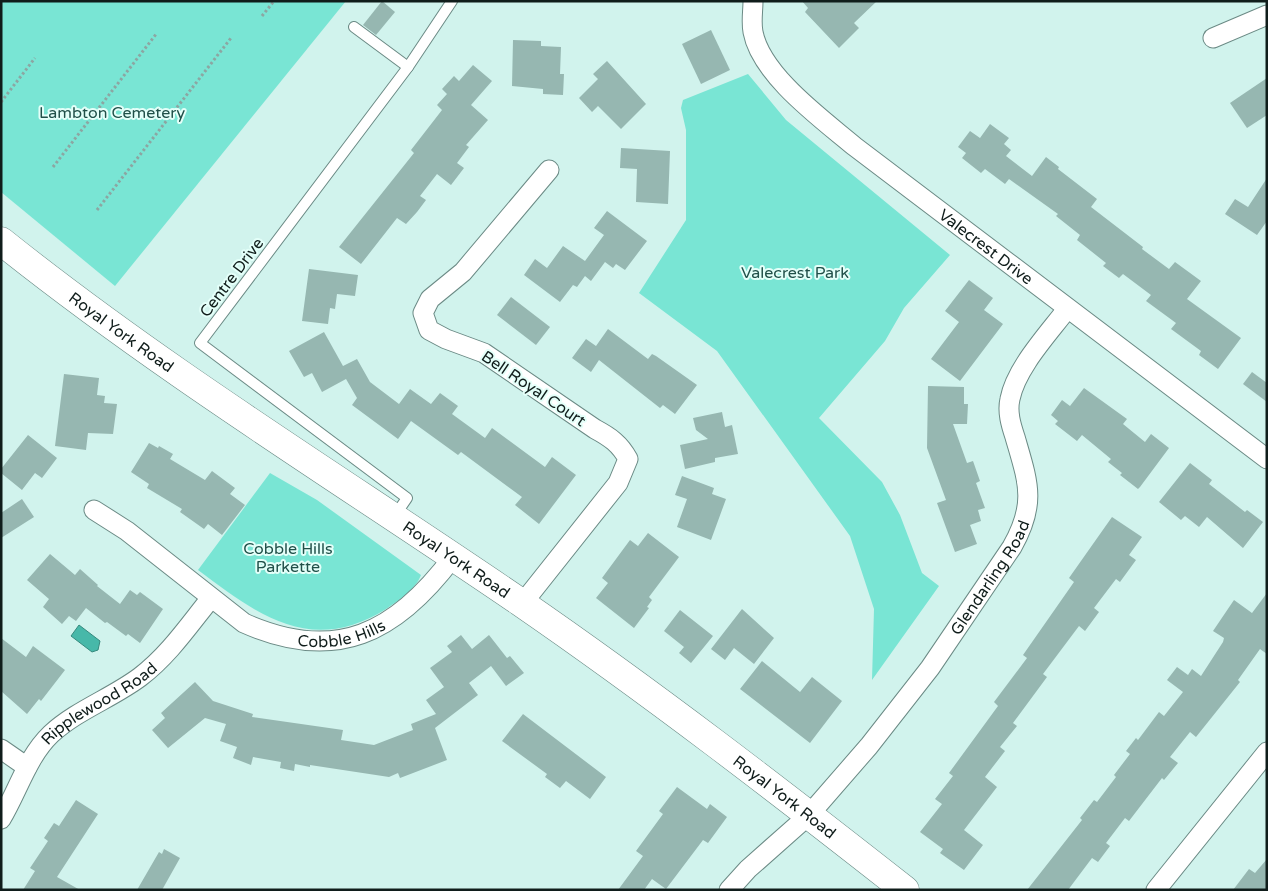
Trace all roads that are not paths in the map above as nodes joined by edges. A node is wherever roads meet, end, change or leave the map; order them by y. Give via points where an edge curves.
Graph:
1 (452, 1) edge
2 (753, 1) edge
3 (1267, 15) edge
4 (354, 27) dead end
5 (1213, 38) dead end
6 (408, 68) junction
7 (549, 170) dead end
8 (1, 241) edge
9 (1067, 309) junction
10 (1267, 459) edge
11 (94, 510) dead end
12 (394, 517) junction
13 (453, 557) junction
14 (211, 598) junction
15 (522, 604) junction
16 (1, 749) edge
17 (1267, 752) edge
18 (27, 767) junction
19 (809, 815) junction
20 (1, 819) edge
21 (729, 890) edge
22 (905, 890) edge
23 (1156, 890) edge

1 - 6 lane, Centre Drive
2 - 9 street, Valecrest Drive via 753,34 769,65 791,92 854,146
3 - 5 street
4 - 6 lane
6 - 12 lane, Centre Drive via 200,343 407,498
7 - 15 street, Bell Royal Court via 463,272 430,299 423,313 429,330 484,352 609,437 622,448 628,459 618,483
8 - 12 main road, Royal York Road via 125,335
9 - 10 street, Valecrest Drive
9 - 19 street, Glendarling Road via 1024,368 1010,400 1012,428 1028,484 1029,502 1021,531 930,668
11 - 14 street, Cobble Hills via 127,531
12 - 13 main road, Royal York Road
13 - 14 street, Cobble Hills via 433,584 384,625 359,636 336,641 299,640 264,632 244,623
13 - 15 main road, Royal York Road
14 - 18 street, Ripplewood Road via 168,652 141,676 77,714 50,735
15 - 19 main road, Royal York Road
16 - 18 street
17 - 23 street
18 - 20 street, Ripplewood Road
19 - 21 street, Glendarling Road
19 - 22 main road, Royal York Road

